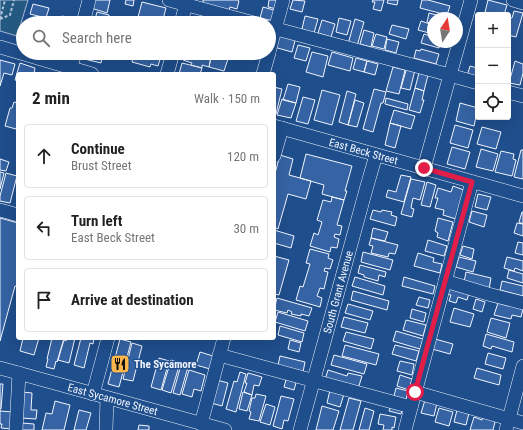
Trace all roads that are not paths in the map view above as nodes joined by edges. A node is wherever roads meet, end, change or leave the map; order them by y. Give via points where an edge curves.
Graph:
1 (89, 0) edge
2 (169, 0) edge
3 (283, 0) edge
4 (472, 0) edge
5 (513, 0) edge
6 (186, 2) edge
7 (523, 3) edge
8 (85, 16) edge
9 (183, 16) edge
10 (231, 16) edge
11 (276, 18) edge
12 (276, 29) edge
13 (0, 47) edge
14 (16, 52) edge
15 (38, 60) edge
16 (73, 60) edge
17 (171, 60) edge
18 (267, 60) edge
19 (70, 71) edge
20 (168, 72) edge
21 (264, 72) edge
22 (450, 76) junction
23 (475, 82) edge
24 (511, 93) edge
25 (523, 96) edge
26 (278, 127) edge
27 (276, 142) edge
28 (376, 155) junction
29 (424, 168) junction
30 (472, 182) junction
31 (523, 196) edge
32 (0, 210) edge
33 (16, 214) edge
34 (445, 281) junction
35 (523, 303) edge
36 (107, 340) edge
37 (223, 340) edge
38 (219, 355) junction
39 (523, 366) edge
40 (0, 368) edge
41 (19, 373) junction
42 (313, 381) junction
43 (415, 392) junction
44 (93, 394) junction
45 (107, 398) junction
46 (411, 407) junction
47 (523, 423) edge
48 (201, 424) junction
49 (507, 424) edge
50 (16, 430) edge
51 (106, 430) edge
52 (225, 430) edge
53 (300, 430) edge
54 (405, 430) edge

1 - 8 street
2 - 6 street
3 - 11 street
4 - 22 street
5 - 7 street
6 - 9 street
6 - 10 street
12 - 22 street
13 - 14 street
15 - 19 street
16 - 19 street
17 - 20 street
18 - 21 street
22 - 23 street
22 - 29 street
24 - 25 street
26 - 27 street
26 - 28 street, East Beck Street
28 - 29 street, East Beck Street
28 - 42 street, South Grant Avenue
29 - 30 street, East Beck Street
30 - 31 street, East Beck Street
30 - 34 street
32 - 33 street
34 - 35 street
34 - 43 street
36 - 44 street
37 - 38 street
38 - 42 street
38 - 48 street
39 - 49 street
40 - 41 street, East Sycamore Street
41 - 44 street, East Sycamore Street
41 - 50 street
42 - 46 street
42 - 53 street, South Grant Avenue
43 - 46 street
43 - 49 street
44 - 45 street, East Sycamore Street
45 - 48 street, East Sycamore Street
45 - 51 street
46 - 54 street
47 - 49 street
48 - 52 street, East Sycamore Street

